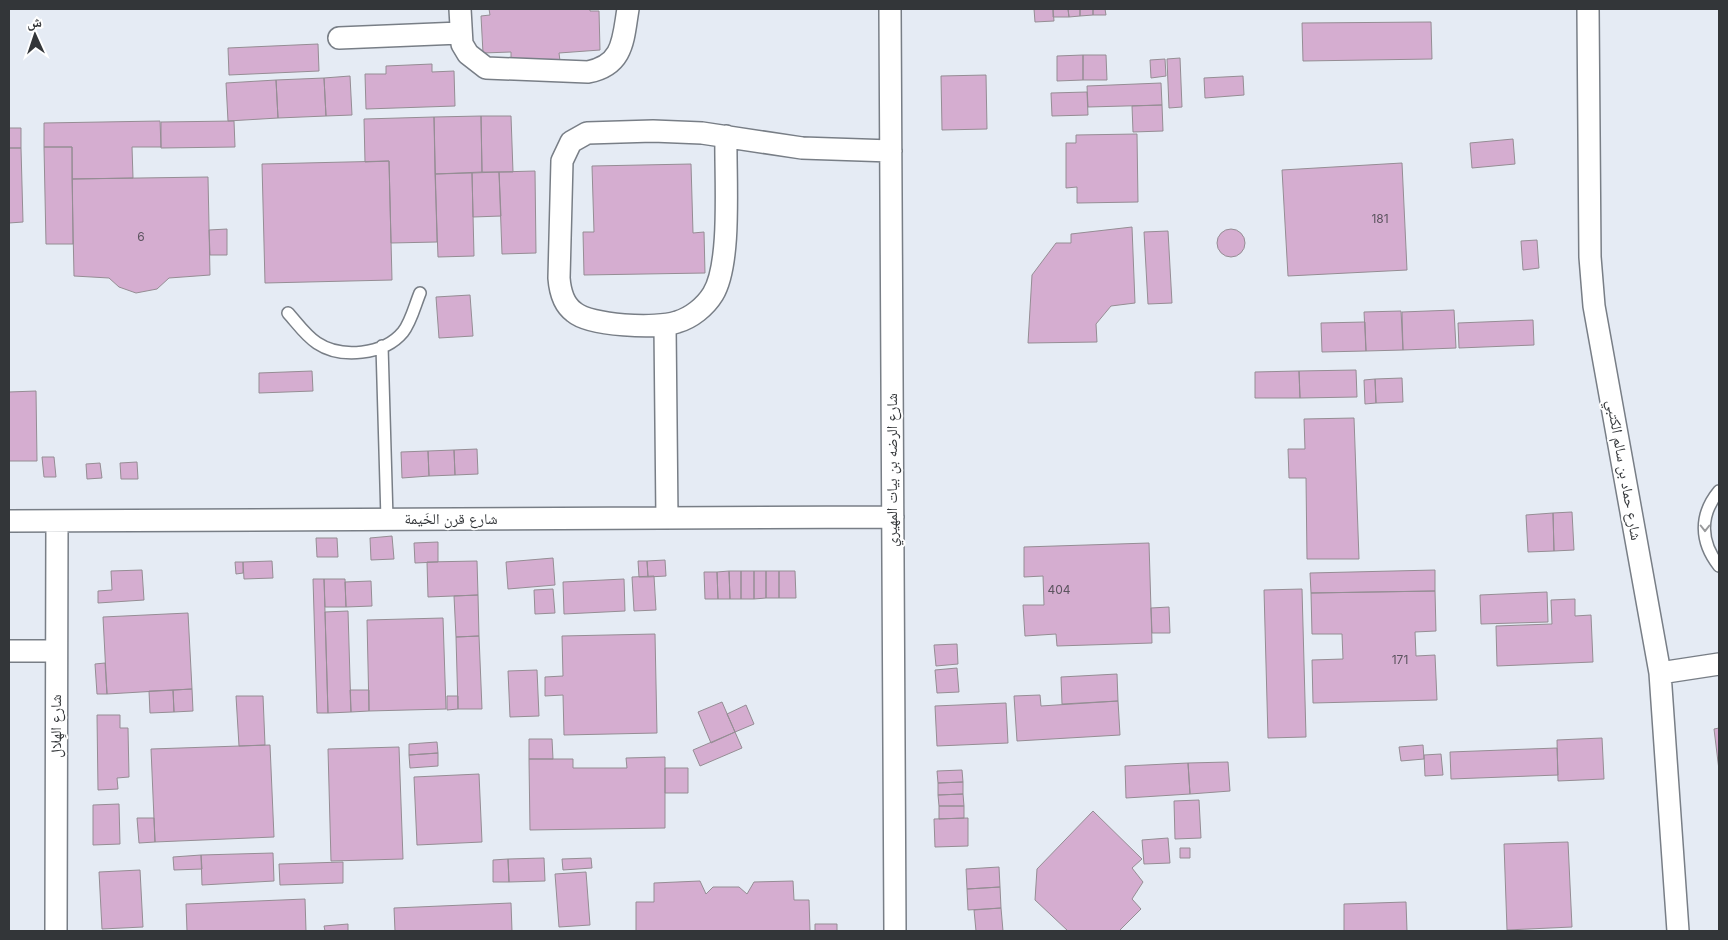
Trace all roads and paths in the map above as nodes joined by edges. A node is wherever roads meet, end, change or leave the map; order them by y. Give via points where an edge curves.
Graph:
1 (460, 9) edge
2 (628, 9) edge
3 (890, 9) edge
4 (1588, 9) edge
5 (460, 33) junction
6 (339, 38) dead end
7 (726, 136) junction
8 (891, 151) junction
9 (420, 293) dead end
10 (288, 313) dead end
11 (665, 326) junction
12 (382, 346) junction
13 (1719, 491) edge
14 (893, 517) junction
15 (667, 518) junction
16 (387, 519) junction
17 (9, 521) edge
18 (56, 521) junction
19 (1719, 566) edge
20 (9, 651) edge
21 (56, 651) junction
22 (1719, 664) edge
23 (1660, 673) junction
24 (56, 931) edge
25 (895, 931) edge
26 (1678, 931) edge

1 - 5 street
2 - 5 street via 622,46 617,56 599,70 588,72 486,68 468,54
3 - 8 street, شارع الرضه بن بيات المهيري
4 - 23 street, شارع حماد بن سالم الكتبي via 1590,248 1594,306
5 - 6 street
7 - 8 street via 802,148
7 - 11 street via 724,258 720,278 712,296 692,316
7 - 11 street via 678,132 597,132 571,142 562,161 559,278 560,292 566,304 573,312 593,322
8 - 14 street, شارع الرضه بن بيات المهيري
9 - 12 lane via 402,332
10 - 12 lane via 318,344 341,353
11 - 15 street
12 - 16 lane
13 -> 19 lane via 1706,513 1703,527 1710,555
14 - 15 street, شارع قرن الخَيمة
14 - 25 street, شارع الرضه بن بيات المهيري
15 - 16 street, شارع قرن الخَيمة
16 - 18 street, شارع قرن الخَيمة
17 - 18 street, شارع قرن الخَيمة
18 - 21 street, شارع الهِلال
20 - 21 street
21 - 24 street, شارع الهِلال
22 - 23 street
23 - 26 street, شارع حماد بن سالم الكتبي

